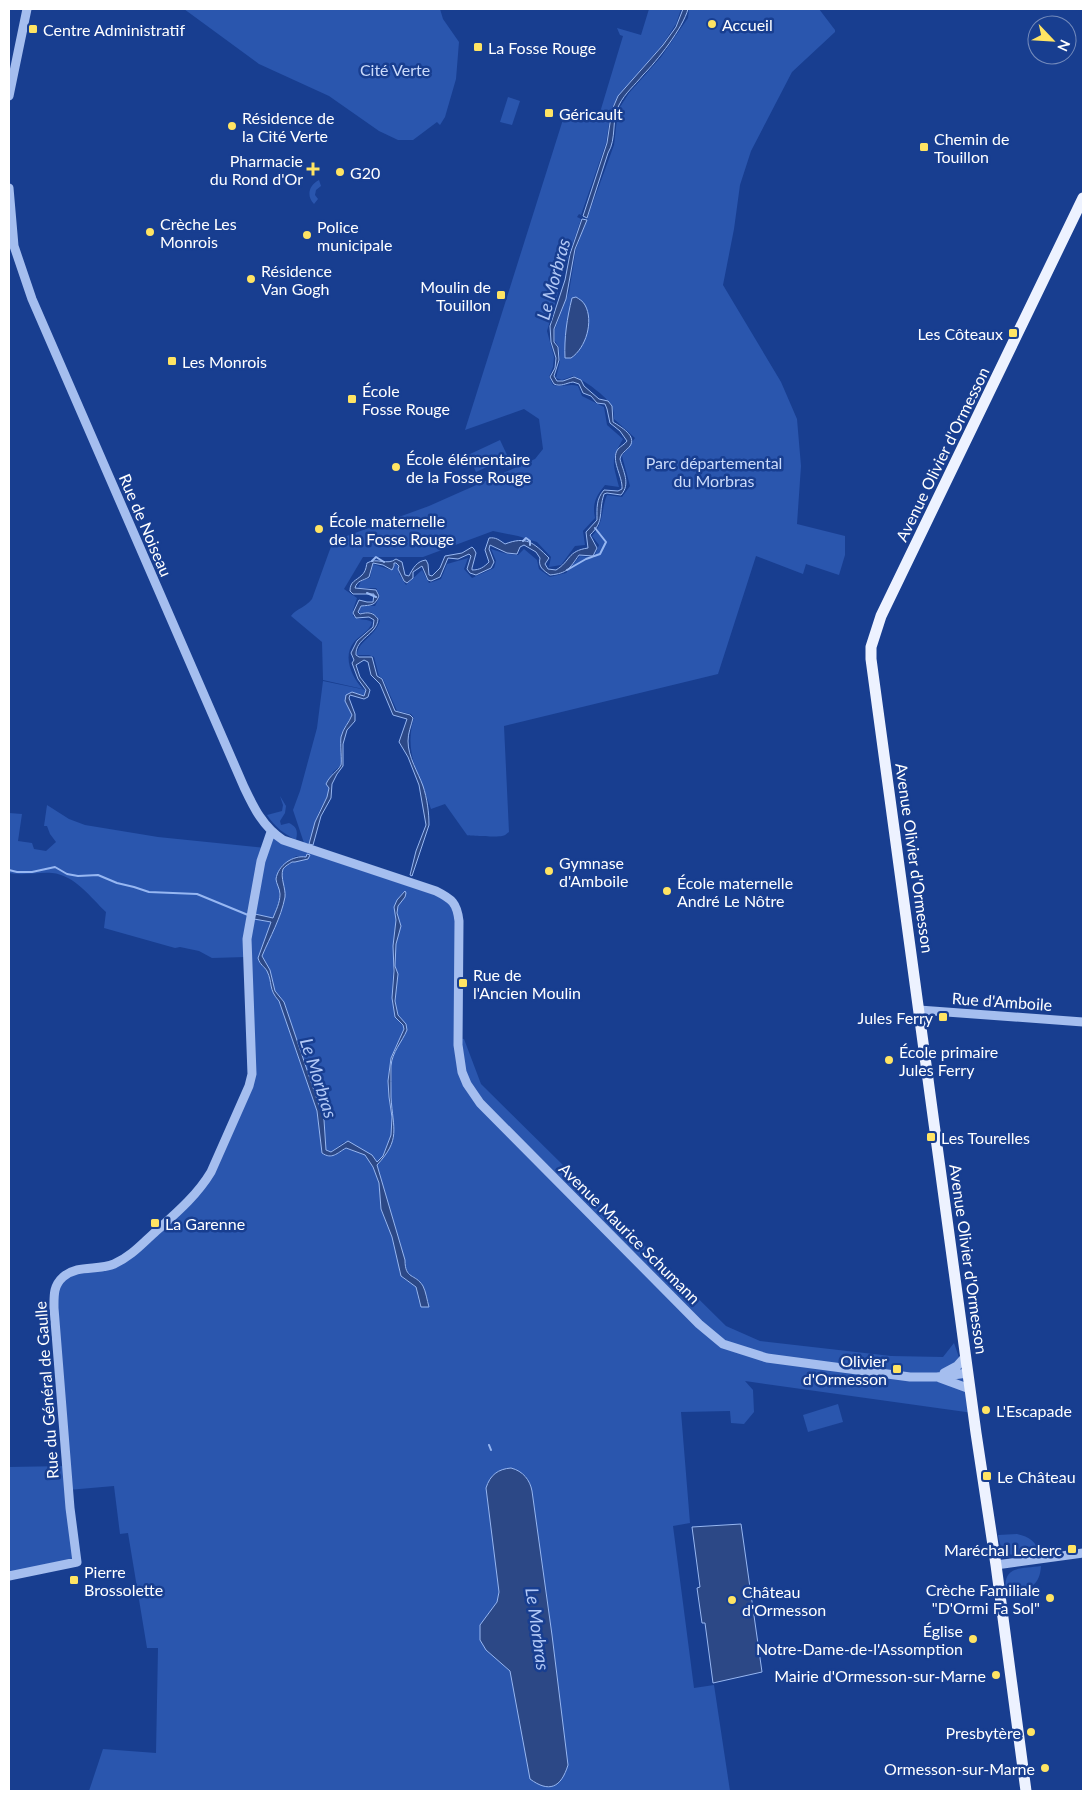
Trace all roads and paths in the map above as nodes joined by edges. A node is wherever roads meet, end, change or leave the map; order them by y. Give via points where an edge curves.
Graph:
1 (27, 9) edge
2 (9, 96) edge
3 (9, 188) edge
4 (1083, 198) edge
5 (271, 832) junction
6 (324, 854) joint
7 (919, 1010) junction
8 (1083, 1022) edge
9 (966, 1356) junction
10 (968, 1373) junction
11 (937, 1377) junction
12 (970, 1389) junction
13 (1083, 1553) edge
14 (996, 1565) junction
15 (9, 1576) edge
16 (1026, 1791) edge

1 - 2 street
3 - 5 street, Rue de Noiseau via 14,246 32,299 244,787
4 - 7 main road, Avenue Olivier d'Ormesson via 881,616 871,647
5 - 6 street, Rue de Noiseau via 283,840
5 - 15 street, Rue du Général de Gaulle via 261,861 247,939 252,1074 245,1098 211,1172 187,1202 126,1258 112,1265 68,1273 56,1286 54,1308 77,1562
6 - 11 street, Avenue Maurice Schumann via 424,887 455,904 459,946 458,1046 467,1084 480,1103 699,1324 723,1344 767,1358 910,1377
7 - 8 street, Rue d'Amboile
7 - 9 main road, Avenue Olivier d'Ormesson
9 - 10 main road, Avenue Olivier d'Ormesson
9 - 11 street via 953,1369
10 - 11 street, Avenue Maurice Schumann
10 - 12 main road, Avenue Olivier d'Ormesson
11 - 12 street, Avenue Maurice Schumann
12 - 14 main road, Avenue Olivier d'Ormesson
13 - 14 street
14 - 16 main road, Avenue Olivier d'Ormesson

